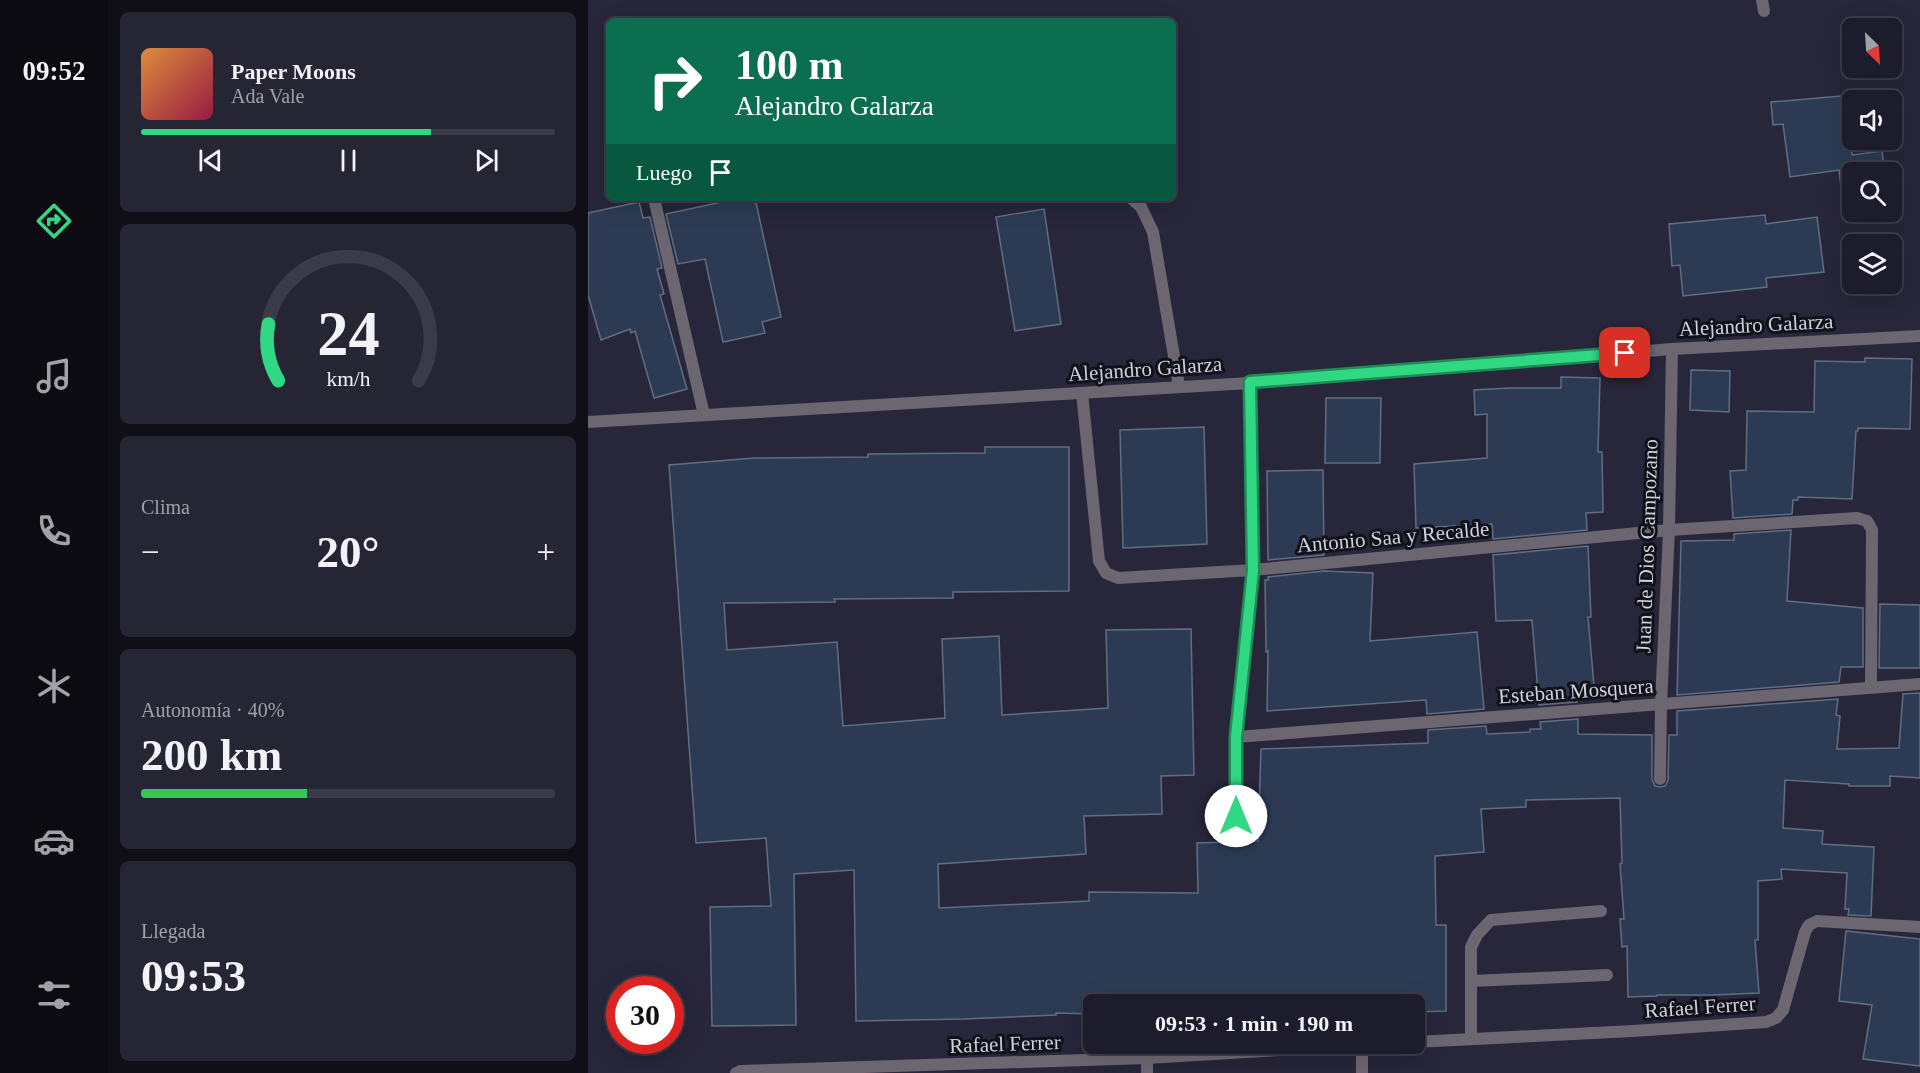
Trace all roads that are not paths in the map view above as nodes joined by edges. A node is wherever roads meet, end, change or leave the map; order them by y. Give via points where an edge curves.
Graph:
1 (655, 201) edge
2 (1134, 201) edge
3 (1920, 336) edge
4 (1672, 350) junction
5 (1250, 382) junction
6 (1179, 386) junction
7 (1082, 393) junction
8 (704, 415) junction
9 (588, 422) edge
10 (1669, 530) junction
11 (1253, 570) junction
12 (1920, 684) edge
13 (1871, 687) junction
14 (1661, 704) junction
15 (1236, 737) junction
16 (1660, 779) dead end
17 (1236, 816) dead end
18 (1601, 911) dead end
19 (1920, 927) edge
20 (1607, 975) dead end
21 (1472, 981) junction
22 (1471, 1039) junction
23 (1425, 1041) edge
24 (1224, 1054) edge
25 (1362, 1054) edge
26 (1147, 1059) junction
27 (927, 1070) edge
28 (738, 1072) edge
29 (1147, 1073) edge
30 (1362, 1073) edge

1 - 8 street
2 - 6 street via 1153,232
3 - 4 street, Alejandro Galarza
4 - 5 street, Alejandro Galarza
4 - 10 street, Juan de Dios Campozano
5 - 6 street, Alejandro Galarza
5 - 11 street
6 - 7 street, Alejandro Galarza
7 - 8 street, Alejandro Galarza
7 - 11 street, Antonio Saa y Recalde via 1099,561 1106,573 1119,578
8 - 9 street, Alejandro Galarza
10 - 11 street, Antonio Saa y Recalde
10 - 13 street, Antonio Saa y Recalde via 1866,520 1872,530
10 - 14 street, Juan de Dios Campozano
11 - 15 street
12 - 13 street, Esteban Mosquera
13 - 14 street, Esteban Mosquera
14 - 15 street, Esteban Mosquera
14 - 16 street, Juan de Dios Campozano
15 - 17 street
18 - 21 street via 1491,920 1471,947
19 - 22 street, Rafael Ferrer via 1817,921 1809,925 1783,1010 1767,1022
20 - 21 street
21 - 22 street
22 - 23 street, Rafael Ferrer
24 - 26 street, Rafael Ferrer
25 - 30 street
26 - 27 street, Rafael Ferrer
26 - 29 street
27 - 28 street, Rafael Ferrer

